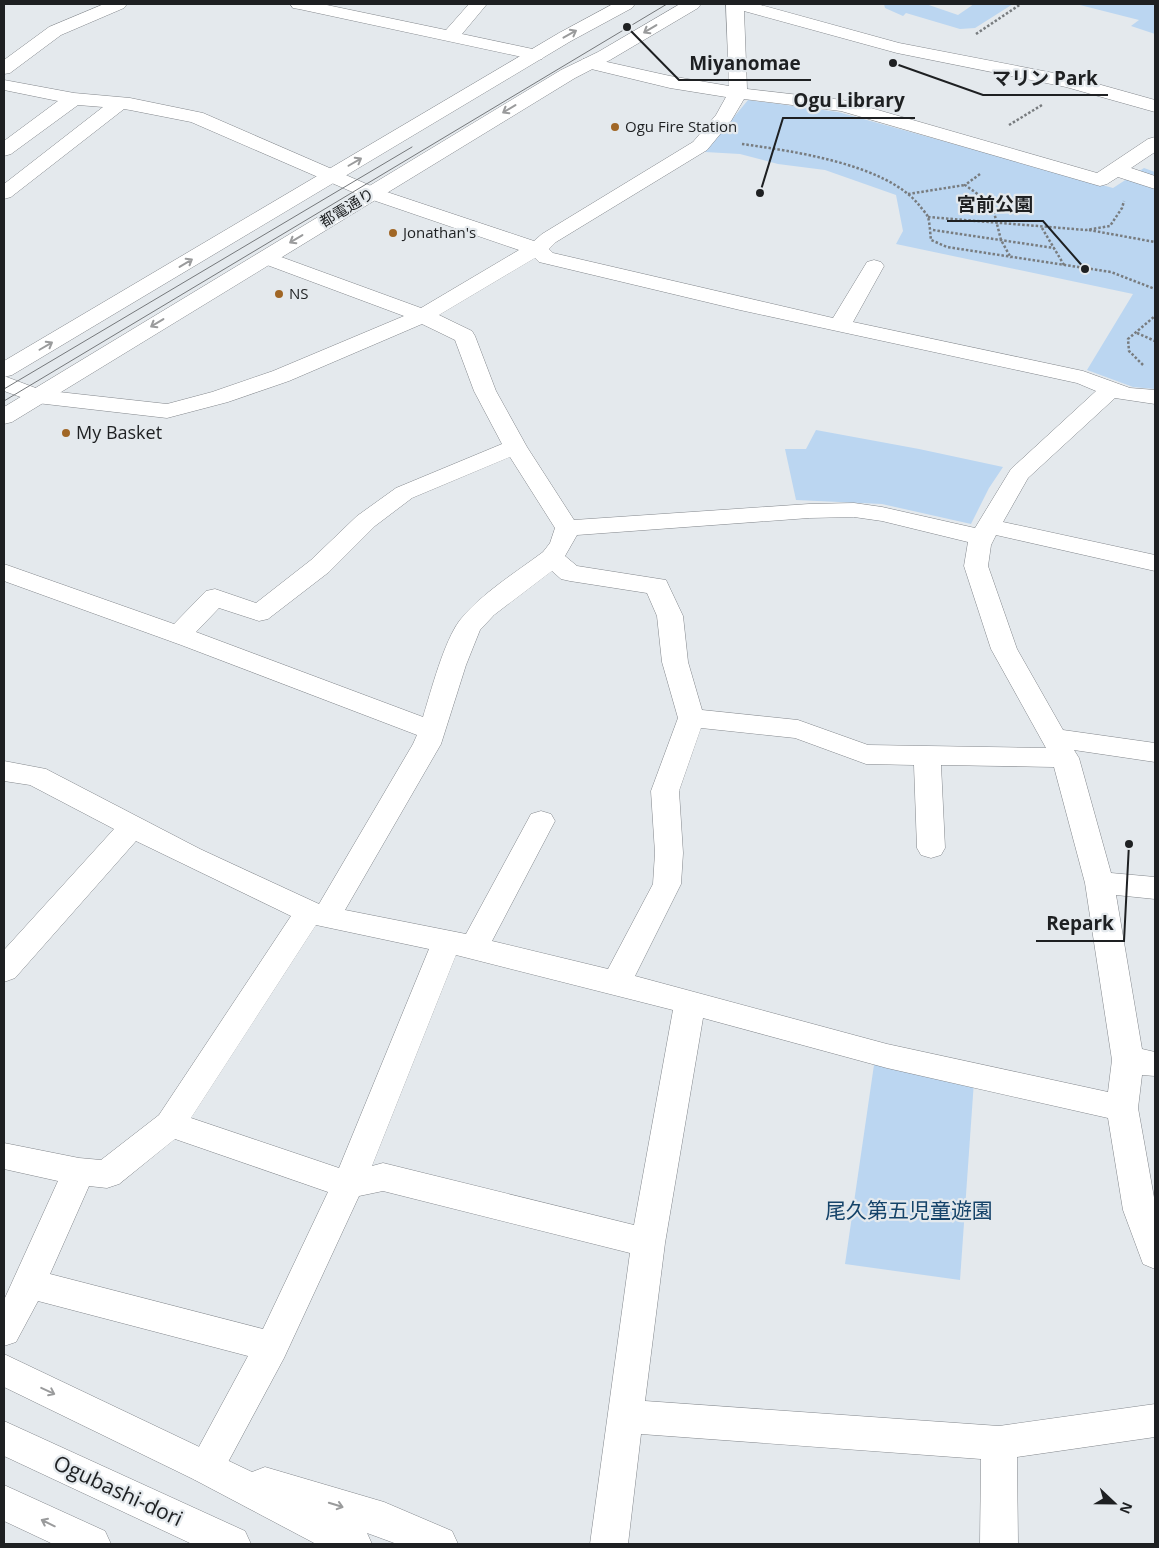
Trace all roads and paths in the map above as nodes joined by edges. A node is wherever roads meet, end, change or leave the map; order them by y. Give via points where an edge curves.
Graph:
1 (118, 4) edge
2 (299, 4) edge
3 (478, 4) edge
4 (626, 4) edge
5 (692, 4) edge
6 (736, 4) edge
7 (1021, 4) edge
8 (451, 36) junction
9 (536, 54) junction
10 (942, 58) junction
11 (589, 64) junction
12 (4, 69) edge
13 (1069, 82) junction
14 (4, 85) edge
15 (738, 93) junction
16 (74, 99) junction
17 (120, 103) junction
18 (1155, 106) edge
19 (706, 138) junction
20 (1155, 143) edge
21 (982, 146) junction
22 (4, 150) edge
23 (1010, 154) junction
24 (1108, 175) junction
25 (329, 177) junction
26 (1155, 183) edge
27 (965, 185) junction
28 (4, 193) edge
29 (371, 193) junction
30 (908, 194) junction
31 (928, 217) junction
32 (995, 223) junction
33 (1042, 227) junction
34 (933, 230) junction
35 (1086, 230) junction
36 (1001, 240) junction
37 (1155, 242) edge
38 (1054, 248) junction
39 (537, 249) junction
40 (266, 258) junction
41 (1012, 258) junction
42 (1064, 265) junction
43 (874, 266) dead end
44 (1155, 289) edge
45 (422, 316) junction
46 (1155, 316) edge
47 (1151, 321) junction
48 (1155, 322) edge
49 (840, 325) junction
50 (1137, 333) junction
51 (1155, 340) edge
52 (4, 370) edge
53 (1149, 370) dead end
54 (4, 383) edge
55 (1112, 388) junction
56 (37, 396) junction
57 (1155, 397) edge
58 (4, 417) edge
59 (516, 447) junction
60 (567, 528) junction
61 (985, 532) junction
62 (552, 558) junction
63 (1155, 563) edge
64 (4, 572) edge
65 (178, 635) junction
66 (691, 718) junction
67 (431, 730) junction
68 (1059, 748) junction
69 (1155, 752) edge
70 (927, 756) junction
71 (4, 771) edge
72 (540, 821) dead end
73 (132, 827) junction
74 (931, 848) dead end
75 (1099, 882) junction
76 (1155, 888) edge
77 (318, 914) junction
78 (460, 945) junction
79 (4, 970) edge
80 (616, 983) junction
81 (690, 1003) junction
82 (1142, 1062) edge
83 (1122, 1108) junction
84 (170, 1124) junction
85 (4, 1156) edge
86 (79, 1172) junction
87 (348, 1185) junction
88 (648, 1243) junction
89 (1155, 1254) edge
90 (28, 1284) junction
91 (4, 1331) edge
92 (272, 1347) junction
93 (4, 1370) edge
94 (626, 1416) junction
95 (1155, 1421) edge
96 (4, 1438) edge
97 (999, 1443) junction
98 (206, 1466) junction
99 (4, 1502) edge
100 (92, 1544) edge
101 (232, 1544) edge
102 (353, 1544) edge
103 (439, 1544) edge
104 (609, 1544) edge
105 (999, 1544) edge

1 - 12 street via 55,32
2 - 8 street
3 - 8 street
9 -> 4 street
5 -> 11 street, 都電通り
6 - 10 street
6 - 15 street
7 - 10 path
8 - 9 street
25 -> 9 street
10 - 13 street
11 - 15 street
11 -> 29 street, 都電通り
13 - 18 street
13 - 21 path via 1041,106 1016,119
14 - 16 street
15 - 19 street
15 - 21 street via 843,106
16 - 17 street
16 - 22 street
17 - 25 street via 196,117
17 - 28 street
19 - 30 path via 833,160 864,170
19 - 39 street via 700,146 549,238
20 - 24 street
21 - 23 street
23 - 24 street
23 - 27 path
24 - 26 street
24 - 35 path via 1122,184 1125,194 1122,208 1110,226
25 - 29 street
52 -> 25 street
27 - 30 path
27 - 32 path via 986,200 992,208
29 - 39 street
29 -> 40 street, 都電通り
30 - 31 path
31 - 32 path
31 - 34 path
32 - 33 path
32 - 36 path
33 - 35 path
33 - 38 path
34 - 36 path
34 - 41 path via 931,240 946,247
35 - 37 path
36 - 38 path
36 - 41 path
38 - 42 path
39 - 45 street
39 - 49 street via 546,258
40 - 45 street
40 -> 56 street, 都電通り
41 - 42 path
42 - 44 path via 1111,272
43 - 49 street
45 - 56 street via 281,376 167,411
45 - 59 street via 464,336 485,391
46 - 47 path
47 - 48 path
47 - 50 path
49 - 55 street via 1084,378
50 - 51 path
50 - 53 path via 1128,339 1129,351
54 - 56 street
55 - 57 street via 1126,394
55 - 61 street via 1019,474
56 - 58 street, 都電通り
59 - 60 street
59 - 65 street via 404,493 366,522 320,566 259,613 215,597
60 - 61 street via 854,510
60 - 62 street
61 - 63 street
61 - 68 street via 976,566 1004,649
62 - 66 street via 570,572 658,586 670,616 675,662
62 - 67 street via 485,609 469,627
64 - 65 street
65 - 67 street
66 - 70 street via 798,729 866,754
66 - 80 street via 665,791 669,852 667,884
67 - 77 street via 427,744
68 - 69 street
68 - 70 street
68 - 75 street
70 - 74 street
71 - 73 street via 36,776
72 - 78 street
73 - 77 street
73 - 79 street
75 - 76 street
75 - 82 street
77 - 78 street
77 - 84 street
78 - 80 street
78 - 87 street
80 - 81 street
81 - 83 street via 887,1056
81 - 88 street
82 - 83 street
83 - 89 street via 1140,1210
84 - 86 street via 107,1174
84 - 87 street
85 - 86 street
86 - 90 street
87 - 88 street via 383,1177
87 - 92 street
88 - 94 street
90 - 91 street
90 - 92 street
92 - 98 street
93 -> 98 street
94 - 97 street
94 - 104 street
95 - 97 street
96 - 101 street, Ogubashi-dori
97 - 105 street
98 - 102 street
98 -> 103 street via 384,1520
100 -> 99 street

